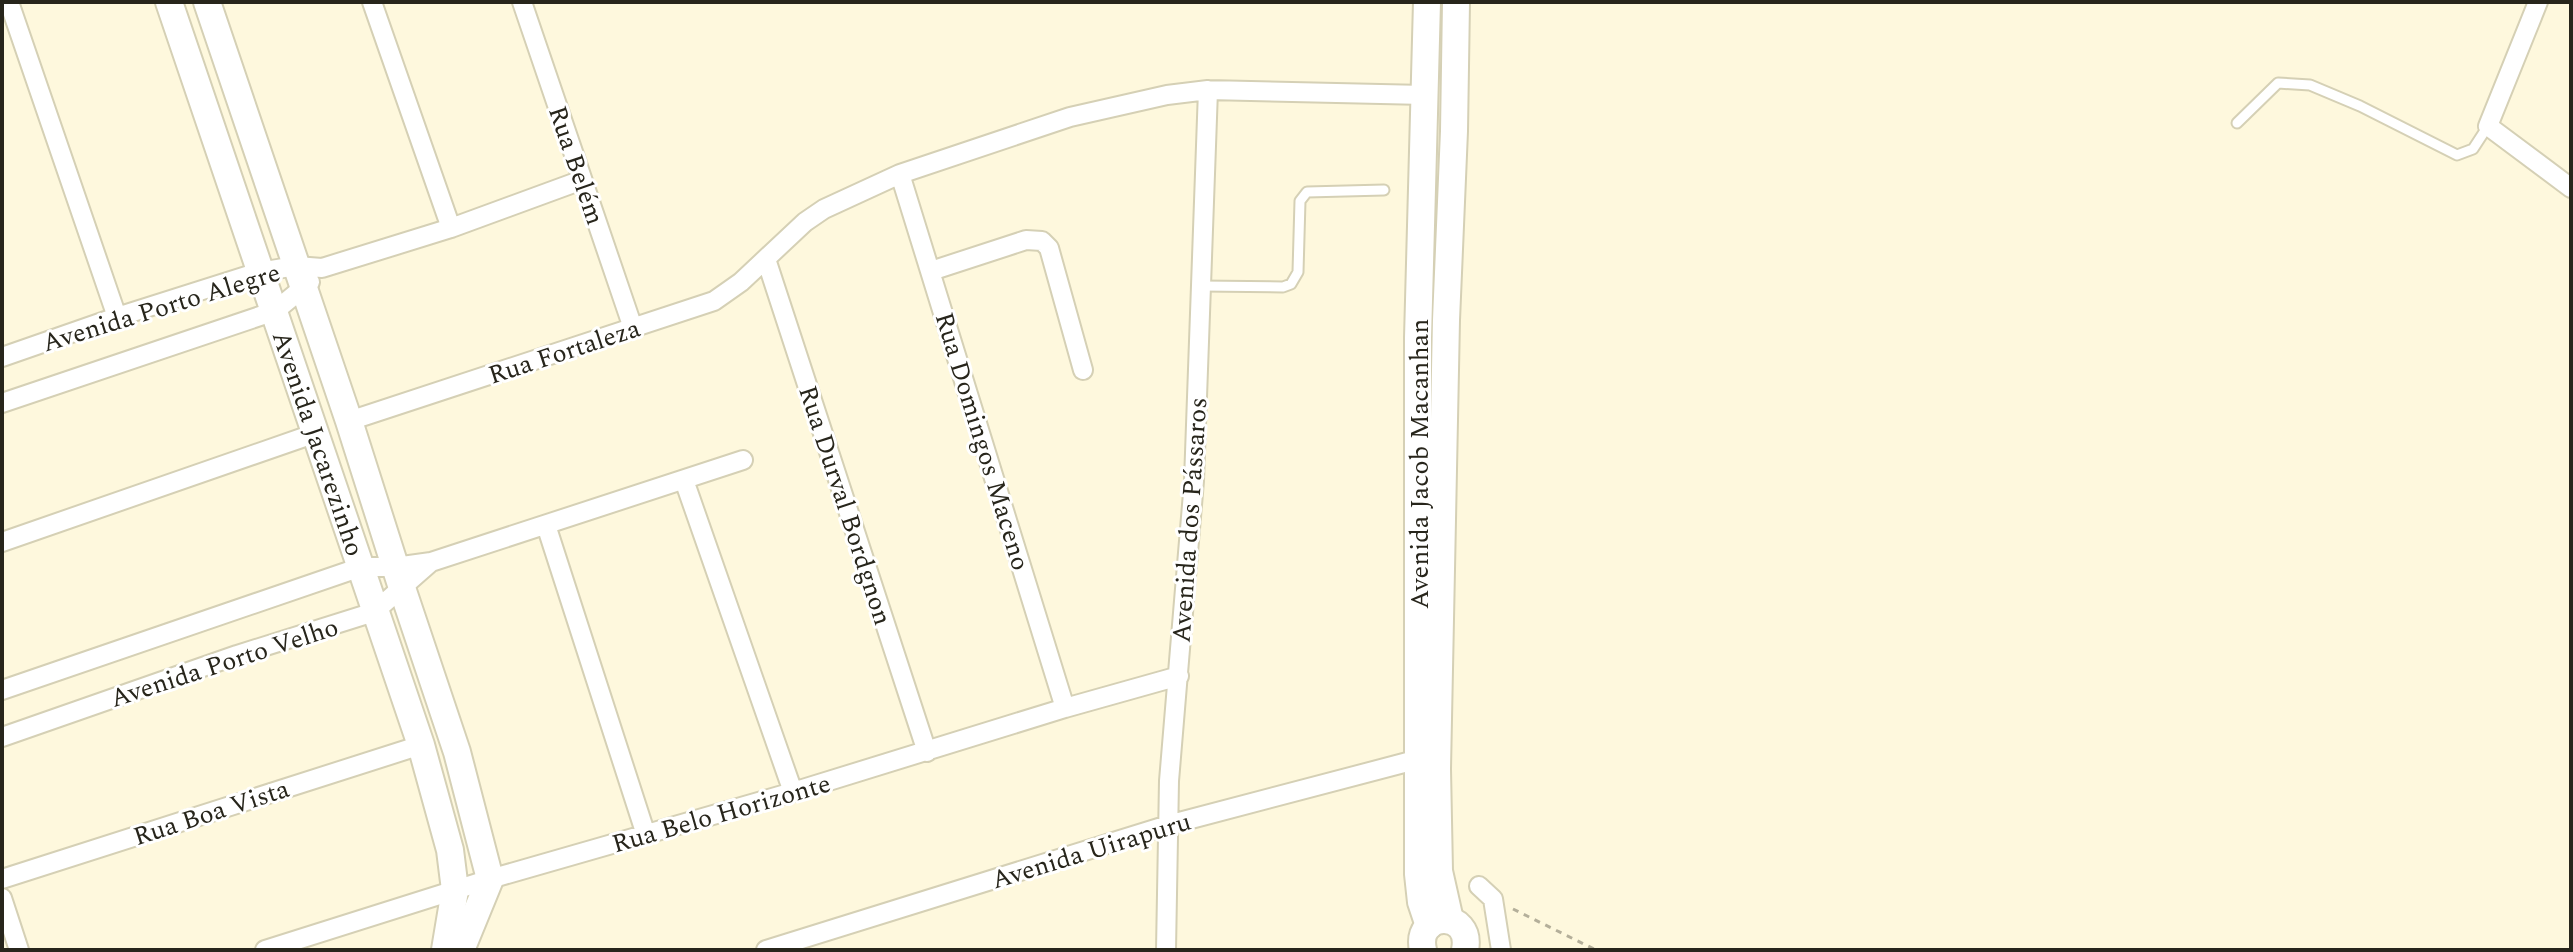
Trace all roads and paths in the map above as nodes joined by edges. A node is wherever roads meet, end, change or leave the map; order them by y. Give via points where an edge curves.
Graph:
1 (9, 2) edge
2 (169, 2) edge
3 (207, 2) edge
4 (372, 2) edge
5 (522, 2) edge
6 (1427, 2) edge
7 (1456, 2) edge
8 (2538, 2) edge
9 (1208, 90) junction
10 (1425, 95) junction
11 (2237, 123) dead end
12 (2488, 126) junction
13 (900, 174) junction
14 (582, 180) junction
15 (2571, 188) edge
16 (1384, 190) dead end
17 (451, 228) junction
18 (766, 259) junction
19 (931, 271) junction
20 (259, 272) junction
21 (300, 278) junction
22 (1201, 286) junction
23 (275, 311) junction
24 (117, 317) junction
25 (633, 328) junction
26 (2, 357) edge
27 (1083, 370) dead end
28 (2, 403) edge
29 (349, 421) junction
30 (316, 433) junction
31 (743, 460) dead end
32 (684, 480) junction
33 (546, 525) junction
34 (2, 542) edge
35 (361, 567) junction
36 (398, 578) junction
37 (374, 612) junction
38 (1179, 676) junction
39 (2, 690) edge
40 (1065, 708) junction
41 (2, 737) edge
42 (421, 745) junction
43 (927, 752) junction
44 (1419, 759) junction
45 (793, 792) junction
46 (1168, 825) junction
47 (646, 835) junction
48 (2, 879) edge
49 (490, 879) junction
50 (455, 890) junction
51 (1486, 892) joint
52 (2, 898) edge
53 (1434, 932) edge
54 (19, 950) edge
55 (265, 950) edge
56 (445, 950) edge
57 (461, 950) edge
58 (766, 950) edge
59 (1166, 950) edge
60 (1465, 950) edge
61 (1501, 950) edge
62 (1596, 950) edge

1 - 24 street
2 - 20 street, Avenida Jacarezinho
3 - 21 street, Avenida Jacarezinho
4 - 17 street
5 - 14 street, Rua Belém
6 - 10 street, Avenida Jacob Macanhan
7 - 53 street, Avenida Jacob Macanhan
8 - 12 street
9 - 10 street, Rua Fortaleza
9 - 13 street, Rua Fortaleza via 1070,117
9 - 22 street, Avenida dos Pássaros
10 - 44 street, Avenida Jacob Macanhan via 1418,369
11 - 12 lane via 2278,83 2310,85 2457,155 2473,149
12 - 15 street
13 - 18 street, Rua Fortaleza via 824,209
13 - 19 street, Rua Domingos Maceno
14 - 17 street, Avenida Porto Alegre
14 - 25 street, Rua Belém
16 - 22 lane via 1307,192 1300,201 1298,272 1291,284
17 - 21 street, Avenida Porto Alegre
18 - 25 street, Rua Fortaleza via 714,301
18 - 43 street, Rua Durval Bordgnon
19 - 27 street via 1026,240 1042,241 1049,248
19 - 40 street, Rua Domingos Maceno
20 - 21 street, Avenida Porto Alegre
20 - 23 street, Avenida Jacarezinho
20 - 24 street, Avenida Porto Alegre
21 - 23 street, Avenida Porto Alegre
21 - 29 street, Avenida Jacarezinho
22 - 38 street, Avenida dos Pássaros
23 - 28 street, Avenida Porto Alegre
23 - 30 street, Avenida Jacarezinho
24 - 26 street, Avenida Porto Alegre
25 - 29 street, Rua Fortaleza
29 - 36 street, Avenida Jacarezinho
30 - 34 street
30 - 35 street, Avenida Jacarezinho
31 - 32 street, Avenida Porto Velho
32 - 33 street, Avenida Porto Velho
32 - 45 street
33 - 36 street, Avenida Porto Velho
33 - 47 street
35 - 36 street, Avenida Porto Velho
35 - 37 street, Avenida Jacarezinho
35 - 39 street, Avenida Porto Velho
36 - 37 street, Avenida Porto Velho
36 - 49 street, Avenida Jacarezinho via 457,752
37 - 41 street, Avenida Porto Velho
37 - 42 street, Avenida Jacarezinho
38 - 40 street, Rua Belo Horizonte
38 - 46 street, Avenida dos Pássaros
40 - 43 street, Rua Belo Horizonte
42 - 48 street, Rua Boa Vista
42 - 50 street, Avenida Jacarezinho via 450,850
43 - 45 street, Rua Belo Horizonte
44 - 46 street, Avenida Uirapuru
44 - 53 street, Avenida Jacob Macanhan via 1418,874 1421,902
45 - 47 street, Rua Belo Horizonte
46 - 58 street, Avenida Uirapuru
46 - 59 street, Avenida dos Pássaros
47 - 49 street, Rua Belo Horizonte
49 - 50 street, Rua Belo Horizonte
49 - 57 street
50 - 55 street, Rua Belo Horizonte
50 - 56 street, Avenida Jacarezinho
51 - 61 street
51 - 62 path
52 - 54 street
53 - 60 street via 1456,923 1466,935

